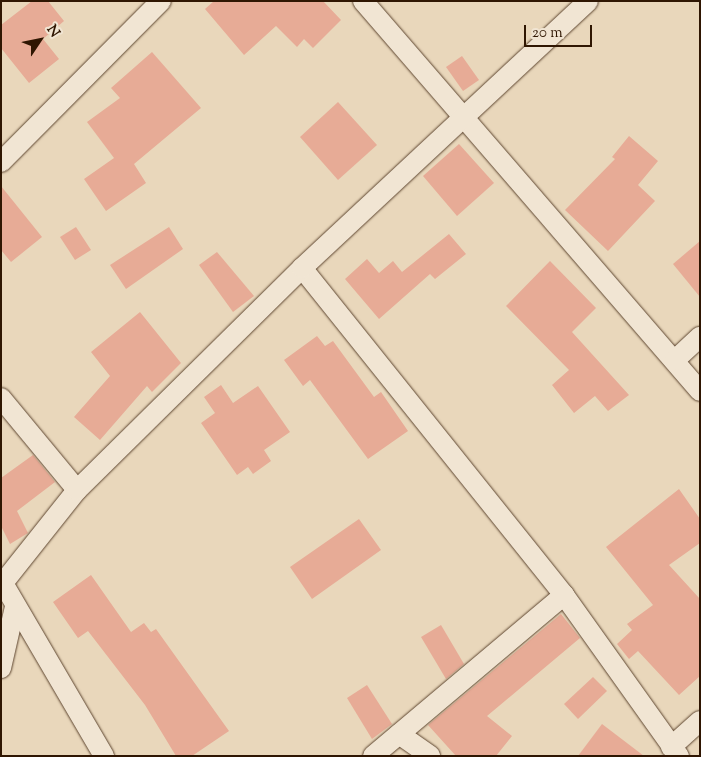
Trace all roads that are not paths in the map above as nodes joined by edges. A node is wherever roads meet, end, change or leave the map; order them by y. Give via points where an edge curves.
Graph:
1 (162, 1) edge
2 (363, 1) edge
3 (588, 1) edge
4 (463, 118) junction
5 (1, 162) edge
6 (302, 268) junction
7 (700, 337) edge
8 (675, 360) junction
9 (700, 391) edge
10 (1, 398) edge
11 (77, 490) junction
12 (2, 582) edge
13 (564, 596) junction
14 (15, 607) junction
15 (1, 668) edge
16 (700, 721) edge
17 (400, 734) junction
18 (675, 751) edge
19 (104, 756) edge
20 (373, 756) edge
21 (430, 756) edge

1 - 5 street
2 - 4 street
3 - 4 street
4 - 6 street
4 - 8 street
6 - 11 street
6 - 13 street
7 - 8 street
8 - 9 street
10 - 11 street
11 - 12 street
12 - 14 street
13 - 17 street
13 - 18 street
14 - 15 street
14 - 19 street
16 - 18 street
17 - 20 street
17 - 21 street

